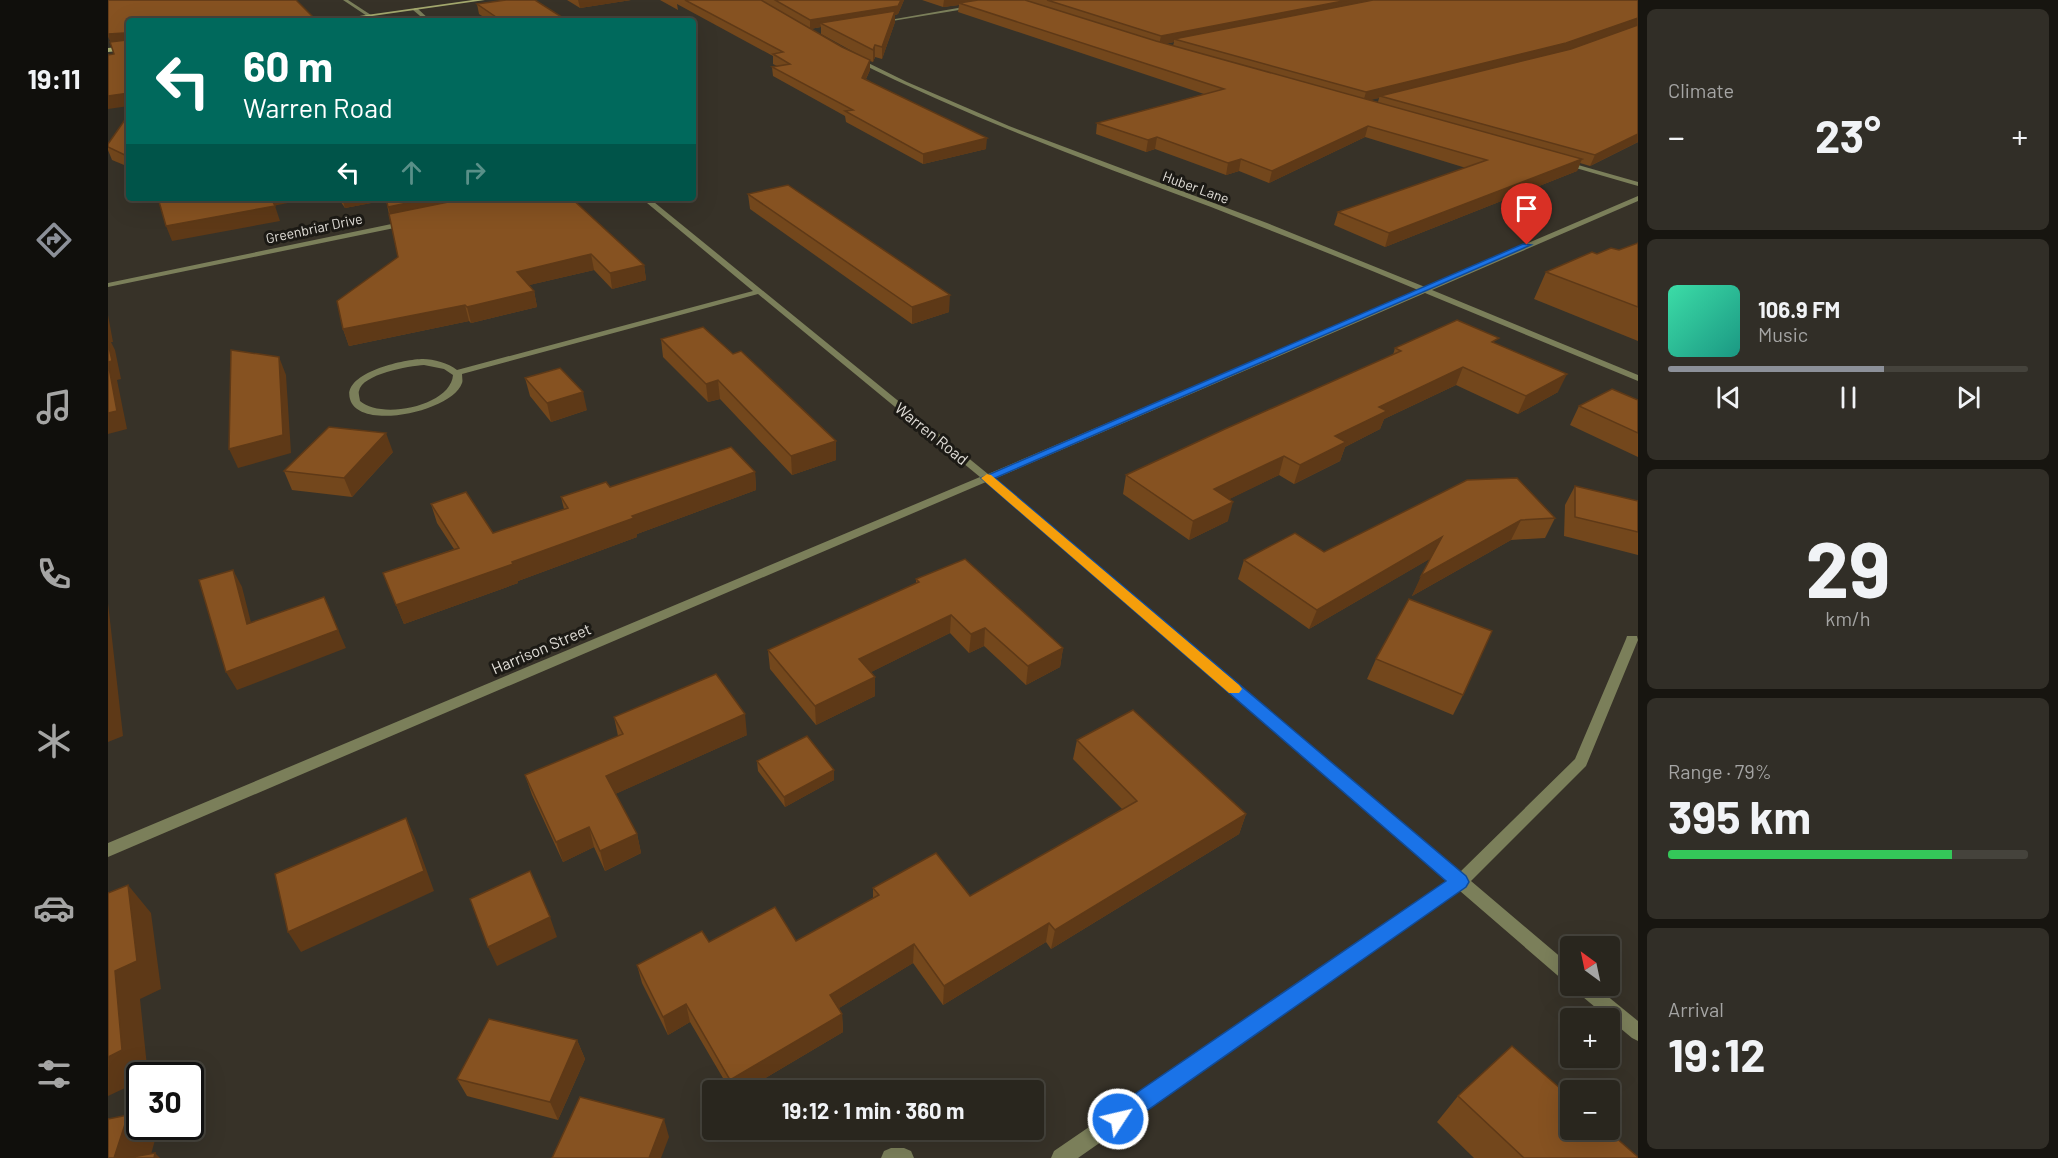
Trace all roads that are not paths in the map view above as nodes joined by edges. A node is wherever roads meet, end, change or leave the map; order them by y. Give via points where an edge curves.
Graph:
1 (345, 0) edge
2 (483, 0) edge
3 (987, 4) edge
4 (415, 9) junction
5 (369, 15) junction
6 (348, 18) edge
7 (426, 18) edge
8 (876, 23) edge
9 (126, 48) edge
10 (108, 50) edge
11 (845, 53) edge
12 (1558, 161) edge
13 (1638, 184) edge
14 (1638, 198) edge
15 (649, 201) edge
16 (420, 220) edge
17 (108, 285) edge
18 (1424, 289) junction
19 (757, 292) junction
20 (456, 373) junction
21 (1638, 378) edge
22 (987, 478) junction
23 (1632, 639) dead end
24 (108, 850) edge
25 (1460, 882) junction
26 (1560, 967) edge
27 (1595, 996) edge
28 (1638, 1032) edge
29 (891, 1158) edge
30 (904, 1158) edge
31 (1061, 1158) edge

1 - 5 street
2 - 4 main road
3 - 8 street
4 - 5 main road
4 - 7 street
5 - 6 main road
9 - 10 main road
11 - 18 street, Huber Lane via 970,114
12 - 13 street
14 - 18 street, Harrison Street
15 - 19 street, Warren Road
16 - 17 street, Greenbriar Drive
18 - 21 street, Huber Lane
18 - 22 street, Harrison Street
19 - 20 street
19 - 22 street, Warren Road
20 - 20 street via 458,381 450,394 413,411 378,413 364,409 353,396 364,379 408,363 438,363
22 - 24 street, Harrison Street
22 - 25 street, Warren Road
23 - 25 street via 1581,762
25 - 26 street, Warren Road
25 - 31 street
27 - 28 street
29 - 30 street

